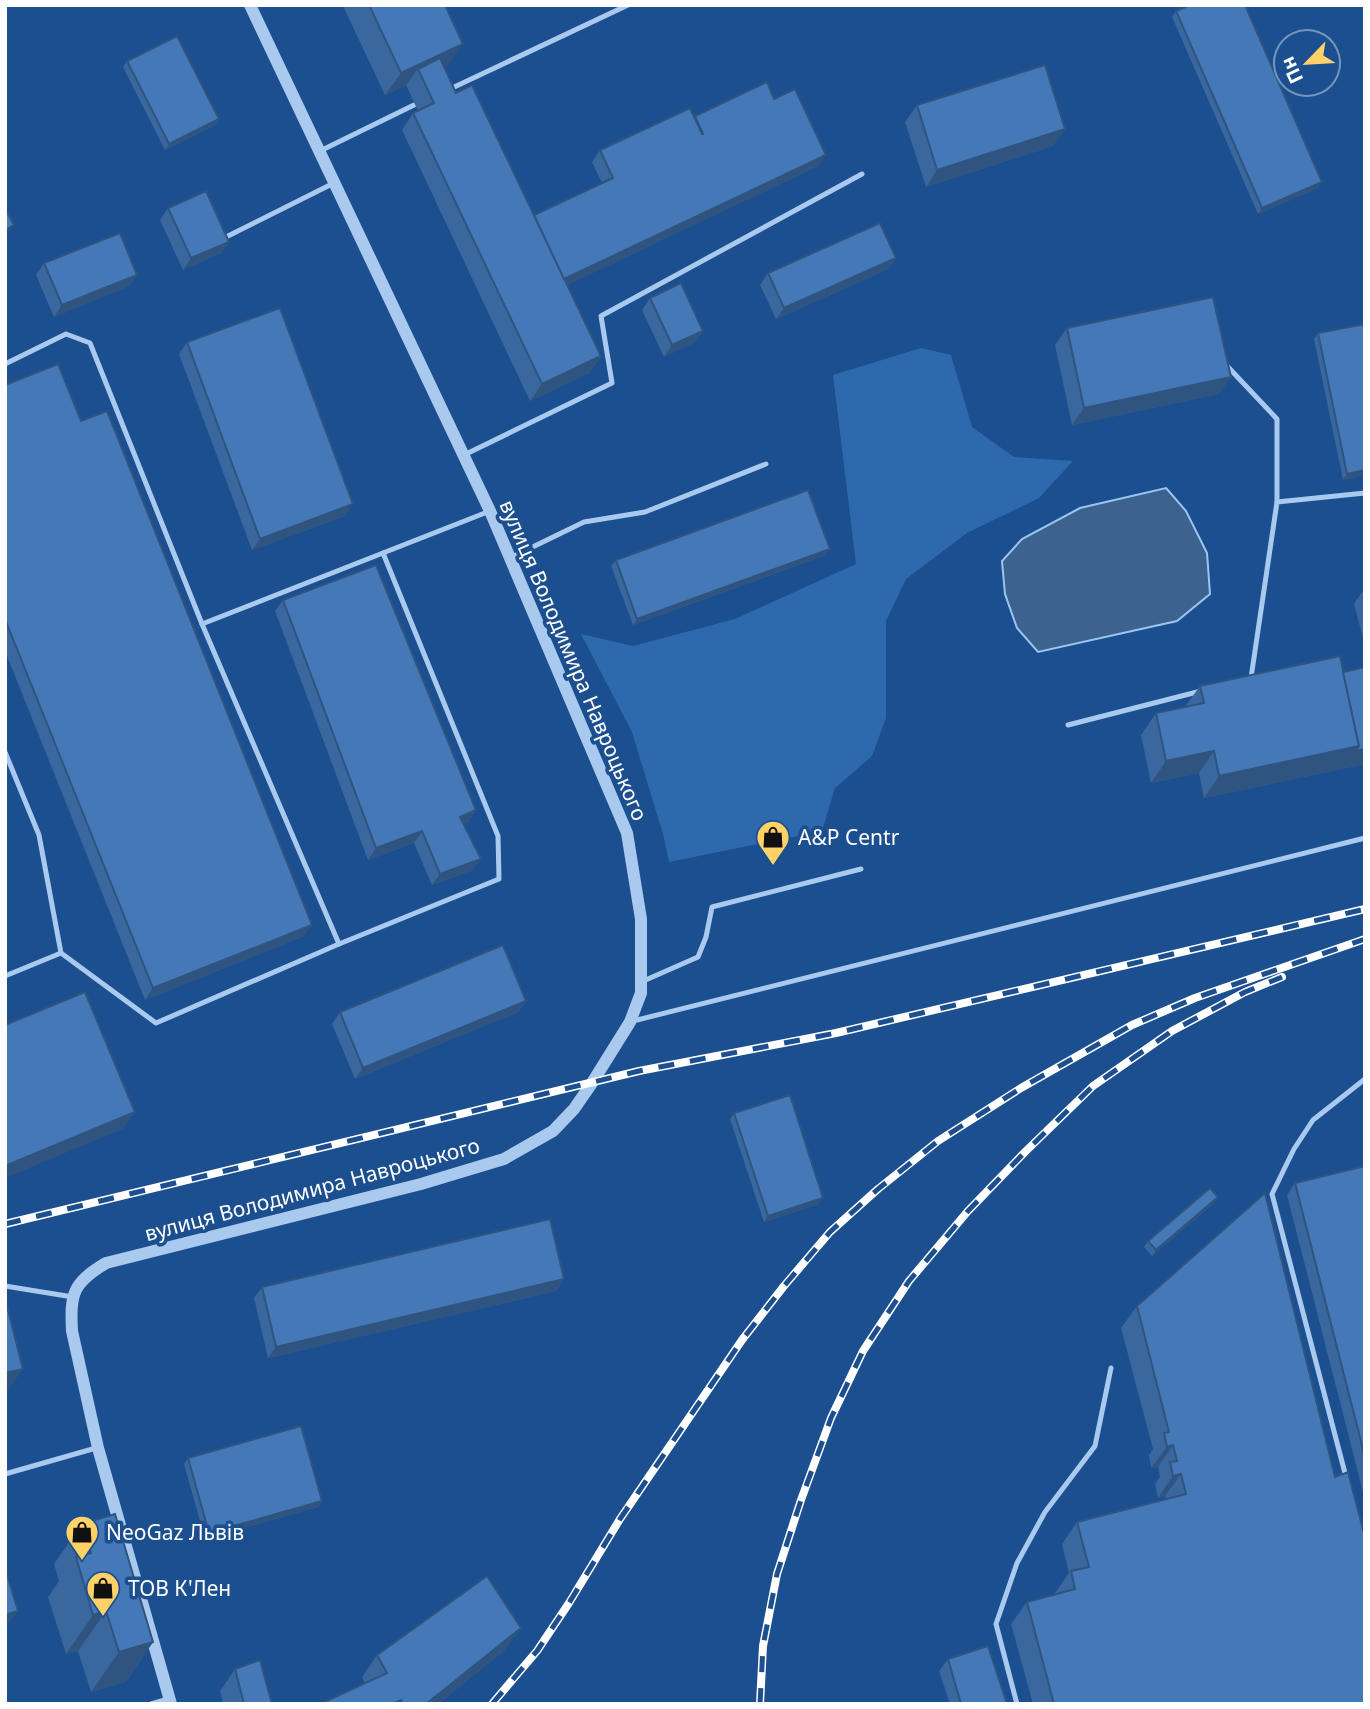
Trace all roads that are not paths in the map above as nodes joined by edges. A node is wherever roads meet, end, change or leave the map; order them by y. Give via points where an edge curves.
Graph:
1 (250, 5) edge
2 (628, 5) edge
3 (449, 89) edge
4 (414, 105) dead end
5 (320, 151) junction
6 (862, 174) dead end
7 (334, 183) junction
8 (226, 237) edge
9 (5, 364) edge
10 (1228, 367) edge
11 (464, 455) junction
12 (766, 464) dead end
13 (1365, 493) edge
14 (1277, 502) junction
15 (490, 511) junction
16 (383, 553) junction
17 (510, 558) junction
18 (202, 624) junction
19 (1238, 682) edge
20 (1212, 688) edge
21 (1068, 725) dead end
22 (5, 752) edge
23 (1365, 838) edge
24 (861, 869) dead end
25 (339, 944) junction
26 (61, 953) junction
27 (5, 976) edge
28 (641, 982) junction
29 (630, 1022) junction
30 (1365, 1079) edge
31 (5, 1286) edge
32 (74, 1297) junction
33 (1111, 1368) dead end
34 (98, 1448) junction
35 (5, 1474) edge
36 (1348, 1482) edge
37 (170, 1701) edge
38 (151, 1704) edge
39 (1017, 1704) edge

1 - 5 street, вулиця Володимира Навроцького
2 - 3 lane
4 - 5 lane
5 - 7 street, вулиця Володимира Навроцького
6 - 11 lane via 601,316 611,383
7 - 8 lane
7 - 11 street, вулиця Володимира Навроцького
9 - 18 lane via 66,334 90,344
10 - 14 lane via 1277,419
11 - 15 street, вулиця Володимира Навроцького
12 - 17 lane via 645,512 584,522
13 - 14 lane
14 - 19 lane via 1251,678
15 - 16 lane
15 - 17 street, вулиця Володимира Навроцького
16 - 18 lane
16 - 25 lane via 498,836 499,879
17 - 28 street, вулиця Володимира Навроцького via 627,833 641,919
18 - 25 lane
20 - 21 lane
22 - 26 lane via 39,835
23 - 29 lane
24 - 28 lane via 712,907 698,957
25 - 26 lane via 156,1023
26 - 27 lane
28 - 29 street, вулиця Володимира Навроцького
29 - 32 street, вулиця Володимира Навроцького via 574,1109 553,1131 503,1158 421,1184 106,1262 87,1274
30 - 36 lane via 1313,1120 1272,1194
31 - 32 lane
32 - 34 street via 72,1331
33 - 39 lane via 1095,1446 1045,1512 1017,1563 996,1624
34 - 35 lane
34 - 37 street
37 - 38 lane

